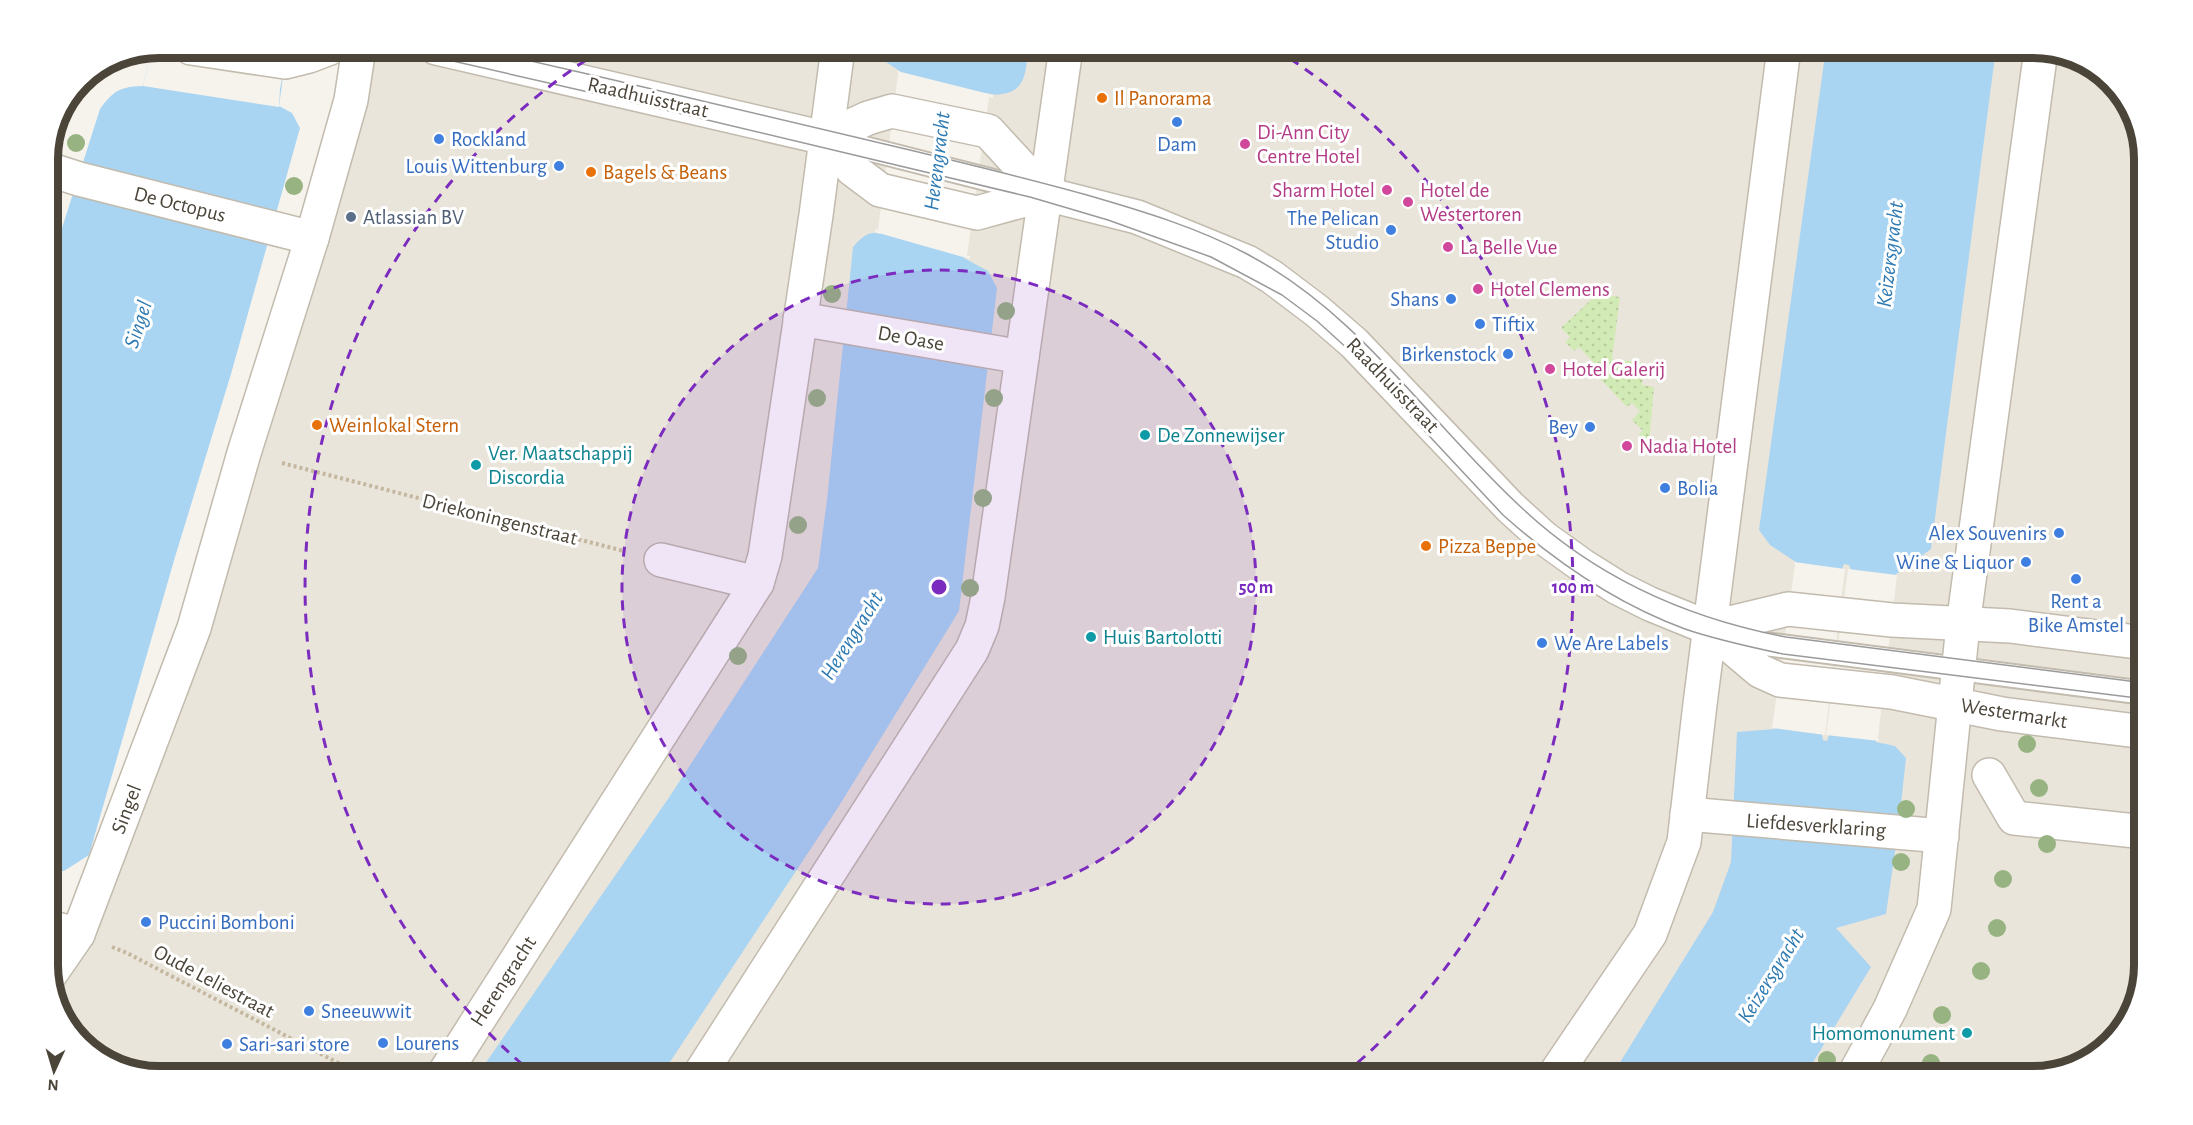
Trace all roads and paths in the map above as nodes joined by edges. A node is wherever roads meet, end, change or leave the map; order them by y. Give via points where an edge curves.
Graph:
1 (258, 58) edge
2 (301, 58) edge
3 (357, 58) edge
4 (479, 58) edge
5 (837, 58) edge
6 (1065, 58) edge
7 (1783, 58) edge
8 (2040, 58) edge
9 (825, 138) junction
10 (59, 173) edge
11 (1046, 194) junction
12 (312, 238) junction
13 (800, 319) junction
14 (1022, 357) junction
15 (244, 453) junction
16 (661, 560) joint
17 (757, 583) junction
18 (1964, 625) junction
19 (1709, 628) junction
20 (2134, 642) edge
21 (1784, 646) joint
22 (1960, 668) junction
23 (1780, 680) joint
24 (2134, 692) edge
25 (1956, 705) junction
26 (2134, 731) edge
27 (1989, 776) dead end
28 (1687, 814) junction
29 (2134, 831) edge
30 (1942, 836) junction
31 (63, 931) edge
32 (344, 1066) edge
33 (449, 1066) edge
34 (707, 1066) edge
35 (1560, 1066) edge
36 (1860, 1066) edge

1 - 2 street via 285,62
3 - 12 street, Singel via 351,100
4 - 9 street, Raadhuisstraat
5 - 9 street, Herengracht
6 - 11 street
7 - 19 street
8 - 18 street
9 - 11 lane, Raadhuisstraat
9 - 11 street, Raadhuisstraat via 852,169 880,190 977,213
9 - 11 street via 892,111 988,131
9 - 13 street, Herengracht
10 - 12 street, De Octopus
11 - 14 street
11 - 19 street, Raadhuisstraat via 1137,217 1247,262 1272,277 1354,343 1544,538 1618,588
12 - 15 street, Singel
13 - 14 street, De Oase
13 - 17 street, Herengracht via 765,556
14 - 34 street via 988,597 972,650
15 - 16 path, Driekoningenstraat
15 - 31 street, Singel via 194,628
16 - 17 street
17 - 33 street, Herengracht
18 - 19 street via 1788,609
18 - 20 street via 2010,626
18 - 22 street
19 - 21 lane, Raadhuisstraat via 1757,643
19 - 23 street, Raadhuisstraat via 1760,671
19 - 28 street
21 - 22 lane, Westermarkt
22 - 24 lane, Westermarkt
22 - 25 street
23 - 25 street, Westermarkt via 1884,691
25 - 26 street, Westermarkt
25 - 30 street
27 - 29 street via 2014,818
28 - 30 street, Liefdesverklaring
28 - 35 street via 1684,843 1650,934
30 - 36 street via 1934,909
31 - 32 path, Oude Leliestraat via 127,953

